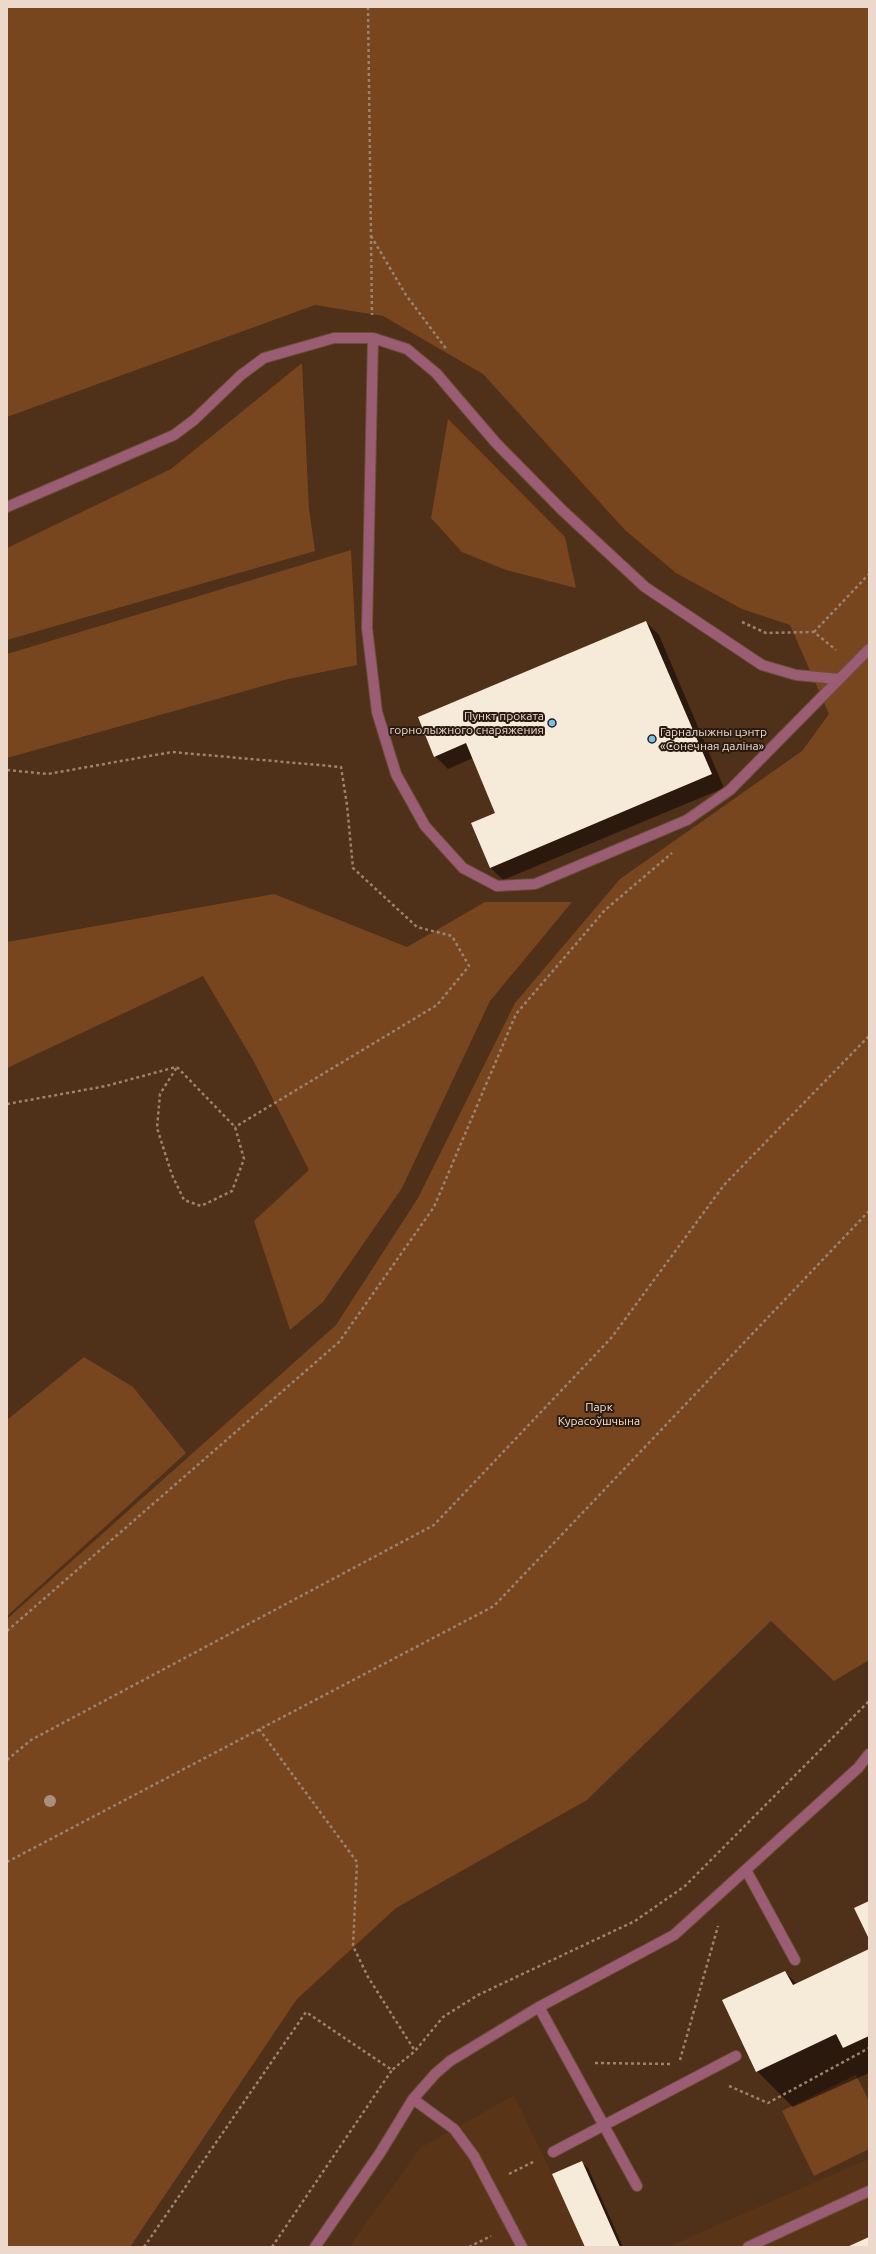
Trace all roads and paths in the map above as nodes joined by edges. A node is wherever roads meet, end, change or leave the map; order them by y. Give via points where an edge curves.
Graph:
1 (368, 7) edge
2 (370, 236) junction
3 (373, 338) junction
4 (450, 355) dead end
5 (7, 507) edge
6 (869, 574) edge
7 (738, 621) dead end
8 (814, 632) junction
9 (869, 649) edge
10 (854, 664) junction
11 (839, 679) junction
12 (7, 770) edge
13 (673, 852) dead end
14 (869, 1036) edge
15 (177, 1067) junction
16 (7, 1104) edge
17 (235, 1127) junction
18 (869, 1211) edge
19 (7, 1631) edge
20 (869, 1701) edge
21 (259, 1730) junction
22 (869, 1754) edge
23 (7, 1760) edge
24 (7, 1862) edge
25 (746, 1870) junction
26 (719, 1922) dead end
27 (795, 1960) dead end
28 (539, 2007) junction
29 (415, 2051) junction
30 (736, 2056) dead end
31 (679, 2064) dead end
32 (392, 2070) junction
33 (413, 2099) junction
34 (605, 2125) junction
35 (553, 2152) joint
36 (488, 2184) junction
37 (637, 2186) dead end
38 (869, 2191) edge
39 (144, 2247) edge
40 (272, 2247) edge
41 (315, 2247) edge
42 (522, 2247) edge
43 (748, 2247) edge

1 - 2 path
2 - 3 path
2 - 4 path via 406,295
3 - 5 lane via 334,338 264,358 241,375 194,420 174,435
3 - 11 lane via 407,349 436,373 496,444 645,587 762,665 796,675
3 - 11 lane via 367,628 377,712 396,774 425,826 463,868 497,886 535,884 687,820 730,790
6 - 8 path
7 - 8 path via 766,634
8 - 10 path
9 - 10 lane
10 - 11 lane
12 - 17 path via 48,774 172,752 341,767 353,868 416,927 452,936 469,966 437,1005
13 - 19 path via 606,910 516,1014 434,1206 339,1342
14 - 23 path via 724,1185 612,1337 434,1525 31,1740
15 - 16 path via 106,1086
15 - 17 path
15 - 17 path via 160,1094 157,1128 172,1175 184,1200 202,1206 232,1191 244,1160
18 - 21 path via 494,1606
20 - 29 path via 686,1886 635,1921 478,1996 443,2017
21 - 24 path
21 - 29 path via 357,1862 353,1946 368,1977
22 - 25 lane via 858,1768
25 - 27 lane
25 - 28 lane via 674,1935
26 - 31 path
28 - 33 lane via 450,2061
28 - 34 lane
29 - 32 path
30 - 34 lane
32 - 39 path via 306,2012
32 - 40 path
33 - 36 lane via 454,2129 474,2156
33 - 41 lane via 380,2153
34 - 35 lane
34 - 37 lane
35 - 36 path
36 - 42 lane
38 - 43 lane

